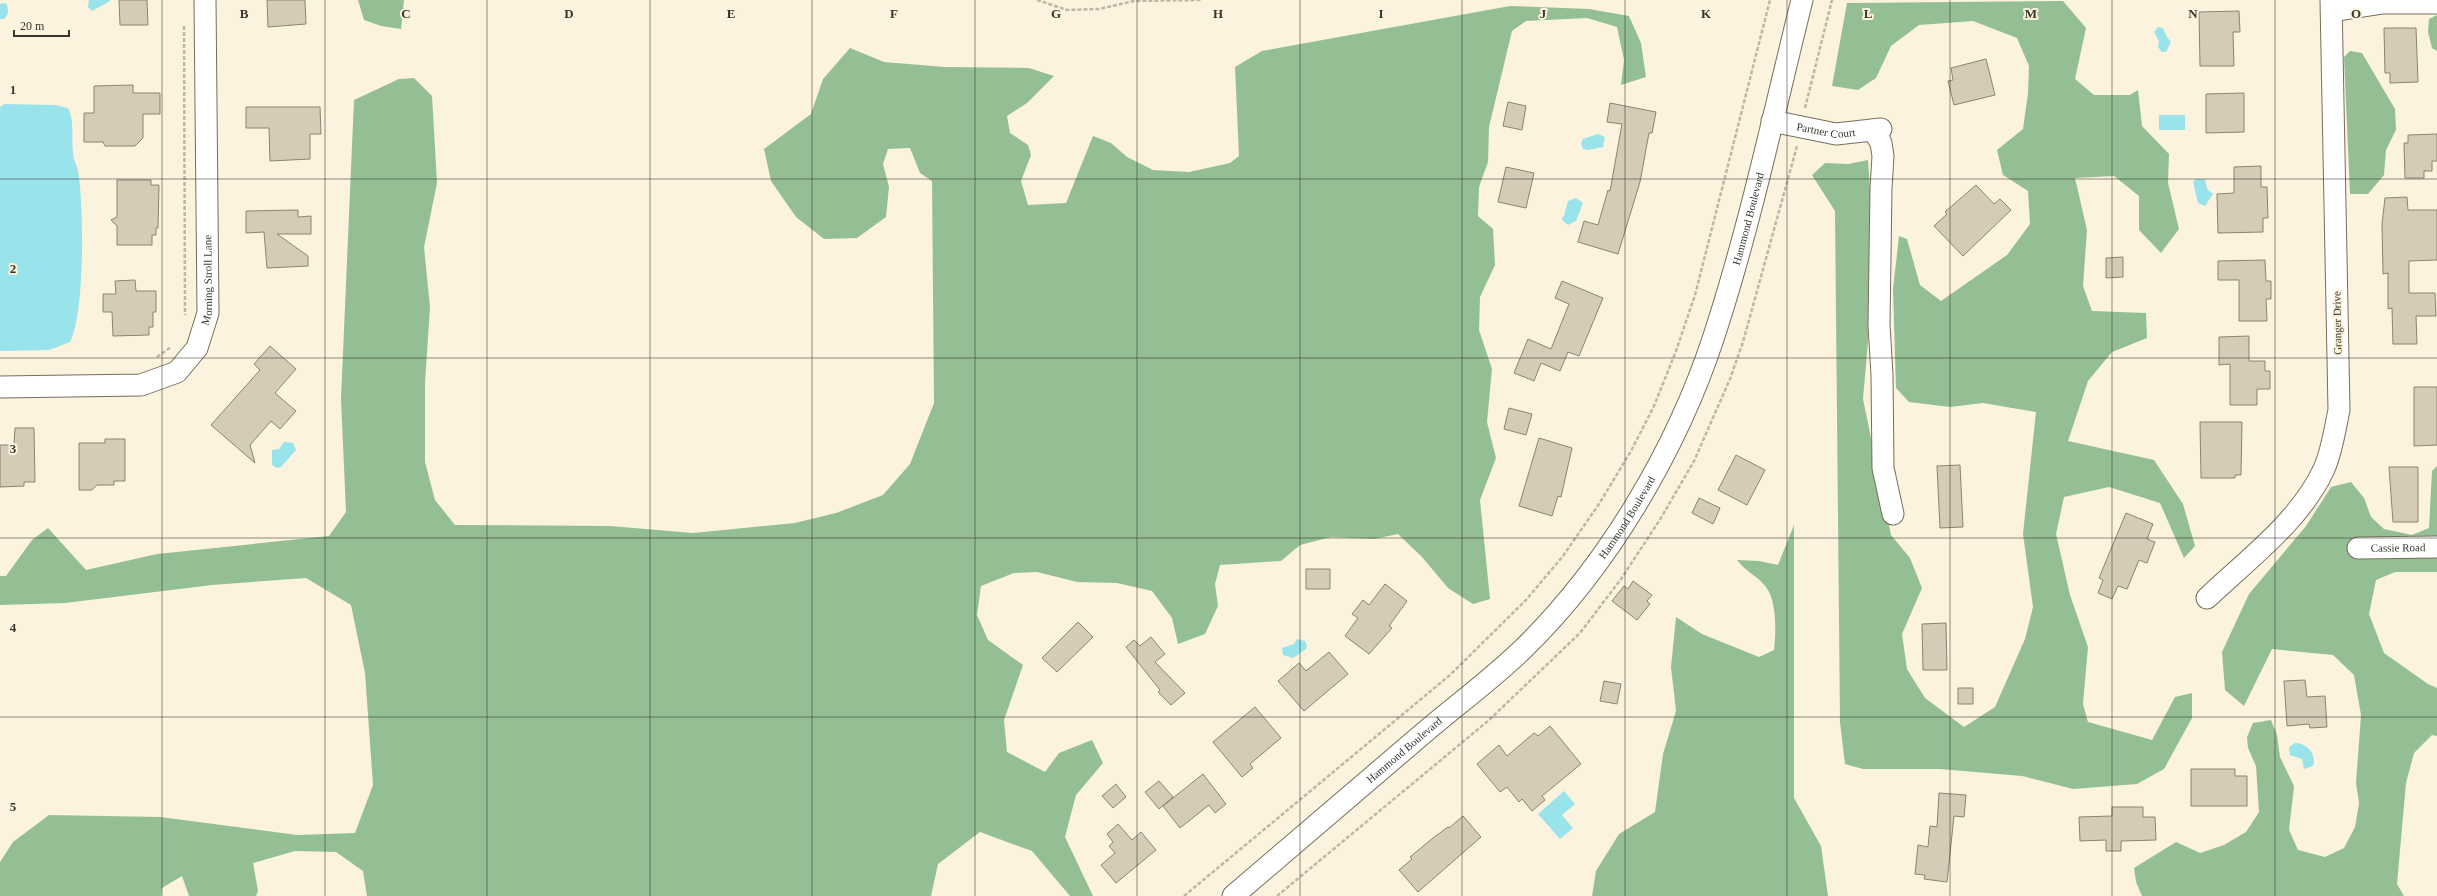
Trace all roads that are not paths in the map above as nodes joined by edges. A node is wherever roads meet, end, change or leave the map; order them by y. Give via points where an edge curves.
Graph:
1 (205, 0) edge
2 (1802, 0) edge
3 (2437, 3) edge
4 (2332, 6) edge
5 (1772, 121) junction
6 (0, 387) edge
7 (1892, 514) dead end
8 (2437, 547) edge
9 (2358, 548) dead end
10 (2207, 598) dead end
11 (1233, 896) edge

1 - 6 street, Morning Stroll Lane via 208,313 197,348 177,372 140,385
2 - 5 street, Hammond Boulevard
3 - 4 street
4 - 10 street, Granger Drive via 2339,410 2334,436 2324,469 2308,498 2280,530
5 - 7 street, Partner Court via 1836,134 1877,129 1883,156 1879,325 1884,468
5 - 11 street, Hammond Boulevard via 1714,338 1669,446 1648,485 1602,554 1569,598 1523,649
8 - 9 street, Cassie Road

